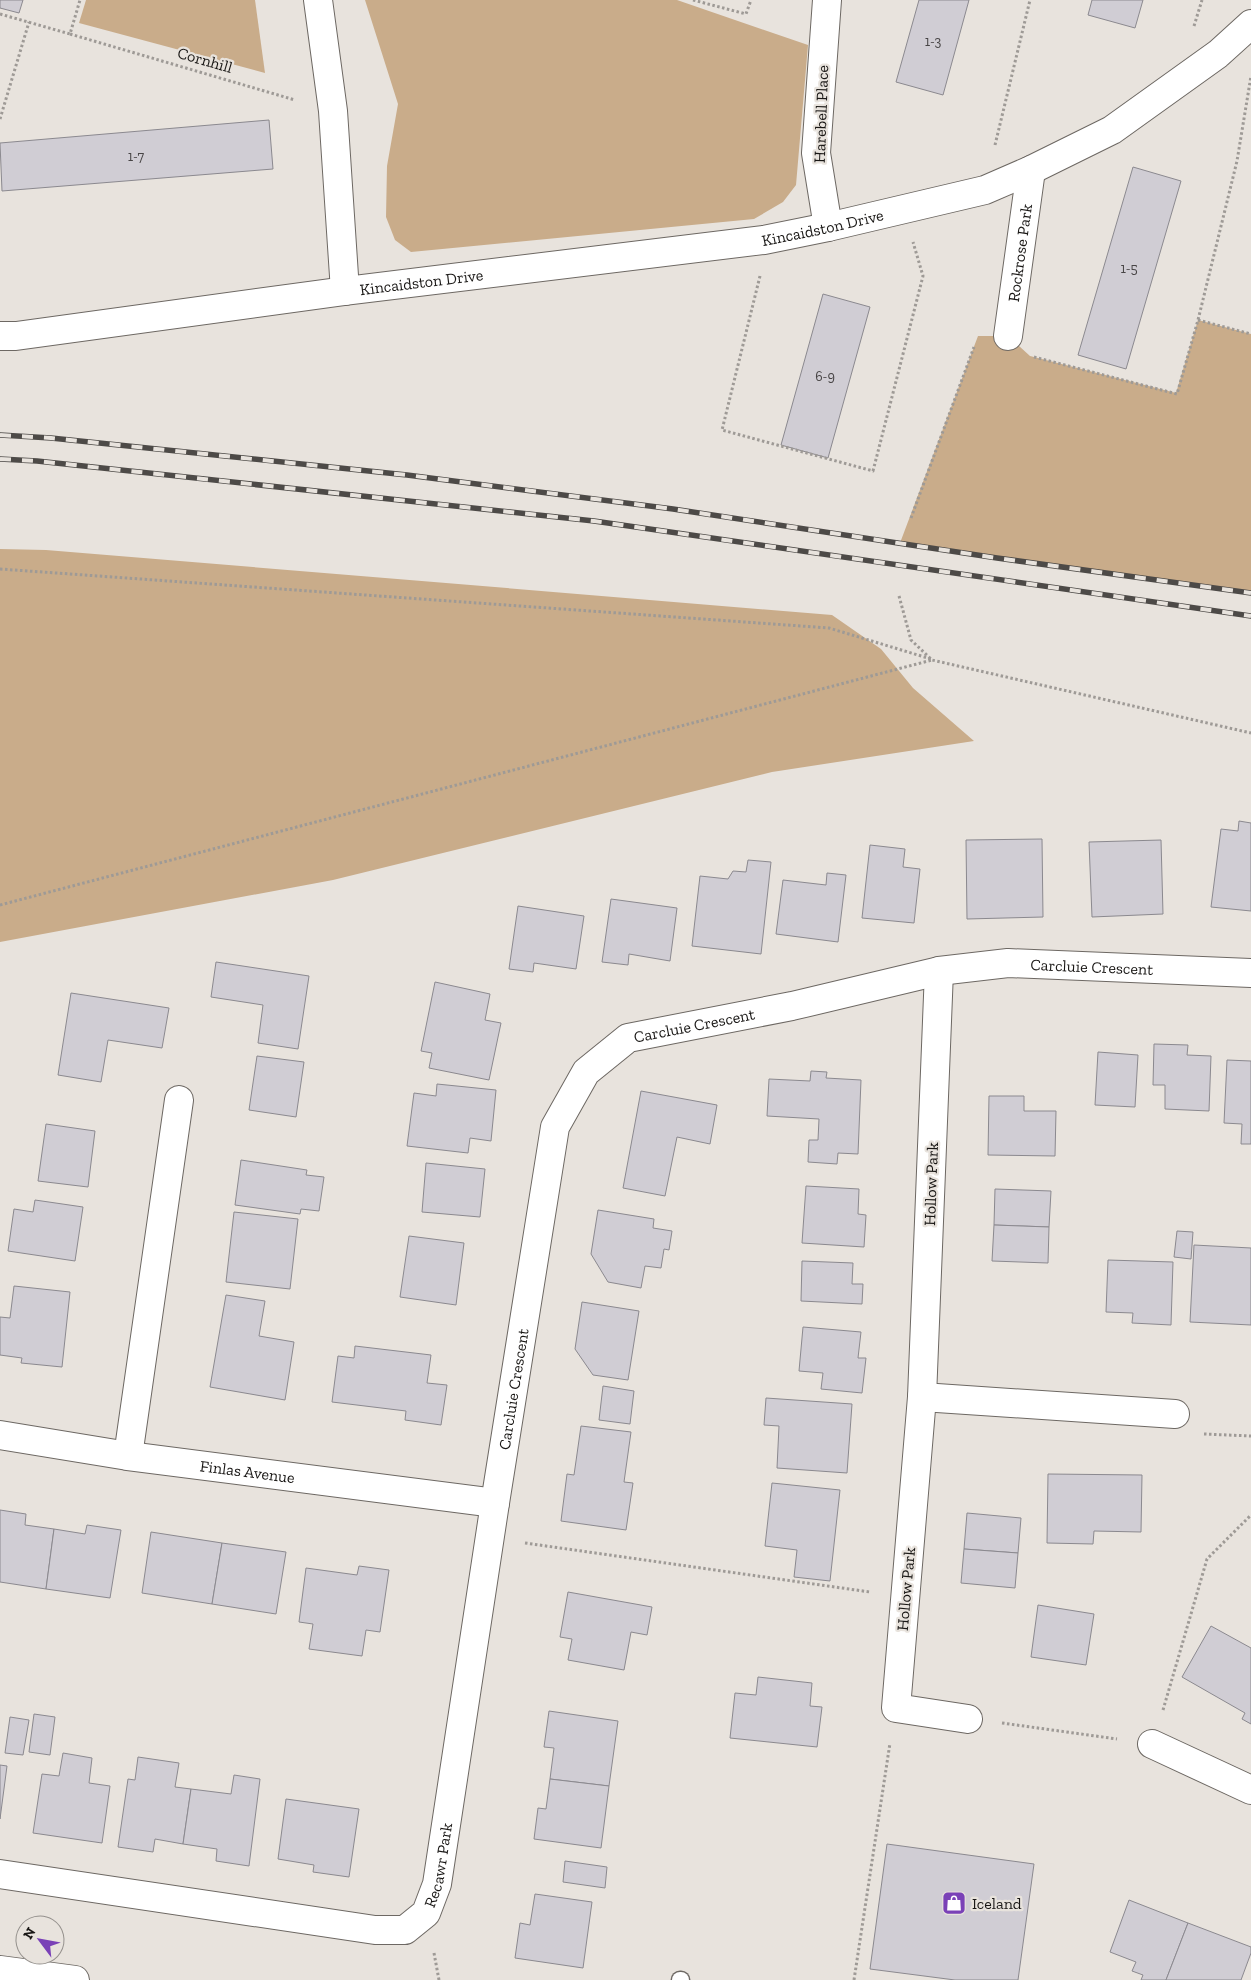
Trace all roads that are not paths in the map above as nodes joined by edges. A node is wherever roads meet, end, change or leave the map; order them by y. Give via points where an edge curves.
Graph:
1 (318, 0) edge
2 (827, 0) edge
3 (1251, 24) edge
4 (1031, 170) junction
5 (828, 227) junction
6 (345, 291) junction
7 (0, 336) edge
8 (1008, 336) road end
9 (939, 971) junction
10 (1251, 973) edge
11 (179, 1100) dead end
12 (922, 1397) junction
13 (1175, 1414) dead end
14 (0, 1435) edge
15 (128, 1456) junction
16 (495, 1503) junction
17 (968, 1719) road end
18 (1152, 1744) road end
19 (1251, 1790) edge
20 (0, 1874) edge
21 (0, 1970) edge
22 (75, 1980) edge

1 - 6 street, Kincaidston Drive via 332,111
2 - 5 street, Harebell Place via 816,153
3 - 4 street, Kincaidston Drive via 1218,54 1112,130
4 - 5 street, Kincaidston Drive via 985,190
4 - 8 street, Rockrose Park
5 - 6 street, Kincaidston Drive via 769,239
6 - 7 street, Kincaidston Drive
9 - 10 street, Carcluie Crescent via 1008,963
9 - 12 street, Hollow Park
9 - 16 street, Carcluie Crescent via 792,1006 628,1038 586,1072 555,1127
11 - 15 street
12 - 13 street
12 - 17 street, Hollow Park via 896,1708
14 - 15 street, Finlas Avenue
15 - 16 street, Finlas Avenue
16 - 20 street, Recawr Park via 437,1884 426,1914 405,1930 375,1930
18 - 19 street
21 - 22 street

